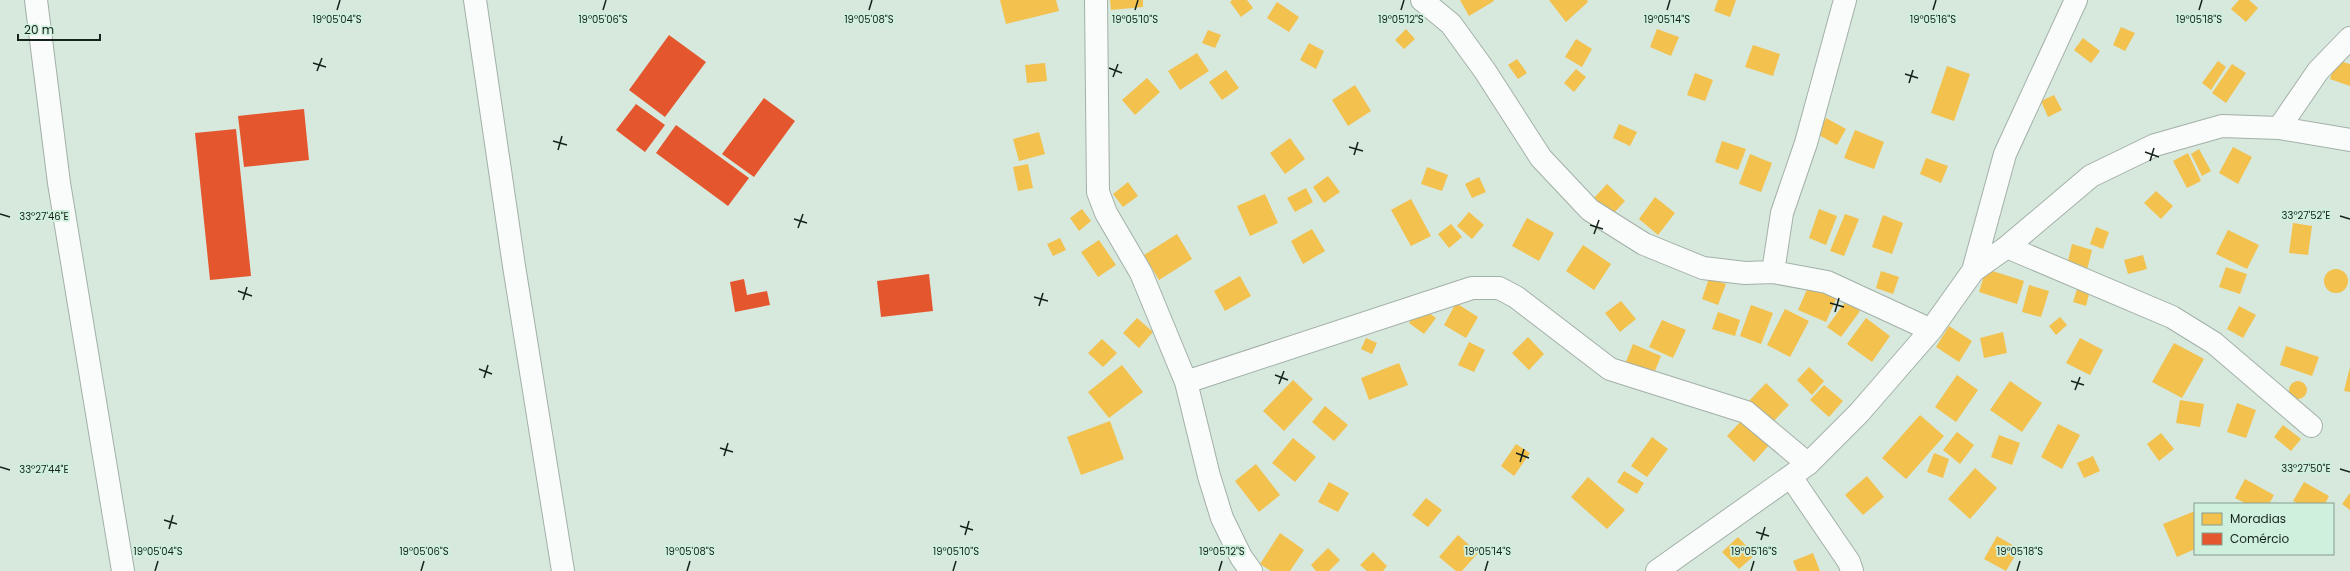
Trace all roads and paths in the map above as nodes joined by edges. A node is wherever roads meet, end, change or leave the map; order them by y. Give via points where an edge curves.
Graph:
1 (36, 0) edge
2 (475, 0) edge
3 (1096, 0) edge
4 (1422, 0) edge
5 (1845, 0) edge
6 (2076, 0) edge
7 (2350, 38) edge
8 (2279, 128) junction
9 (2350, 140) edge
10 (2007, 247) junction
11 (1773, 272) junction
12 (1973, 272) junction
13 (1931, 330) junction
14 (1186, 382) junction
15 (2311, 426) dead end
16 (1808, 464) junction
17 (1791, 477) junction
18 (123, 571) edge
19 (563, 571) edge
20 (1251, 571) edge
21 (1657, 571) edge
22 (1852, 571) edge

1 - 18 street via 59,183
2 - 19 street
3 - 14 street via 1098,192 1106,213 1141,273
4 - 11 street via 1451,24 1485,71 1541,158 1590,210 1644,244 1703,268 1745,273
5 - 11 street via 1806,143 1782,213
6 - 12 street via 2005,154
7 - 8 street via 2318,71
8 - 9 street
8 - 10 street via 2222,126 2155,145 2091,176
10 - 12 street
10 - 15 street via 2116,291 2172,317 2214,343
11 - 13 street via 1827,282
12 - 13 street
13 - 16 street via 1859,413
14 - 16 street via 1472,288 1499,288 1516,297 1610,368 1746,412
14 - 20 street via 1222,518 1241,557
16 - 17 street
17 - 21 street
17 - 22 street via 1850,562

